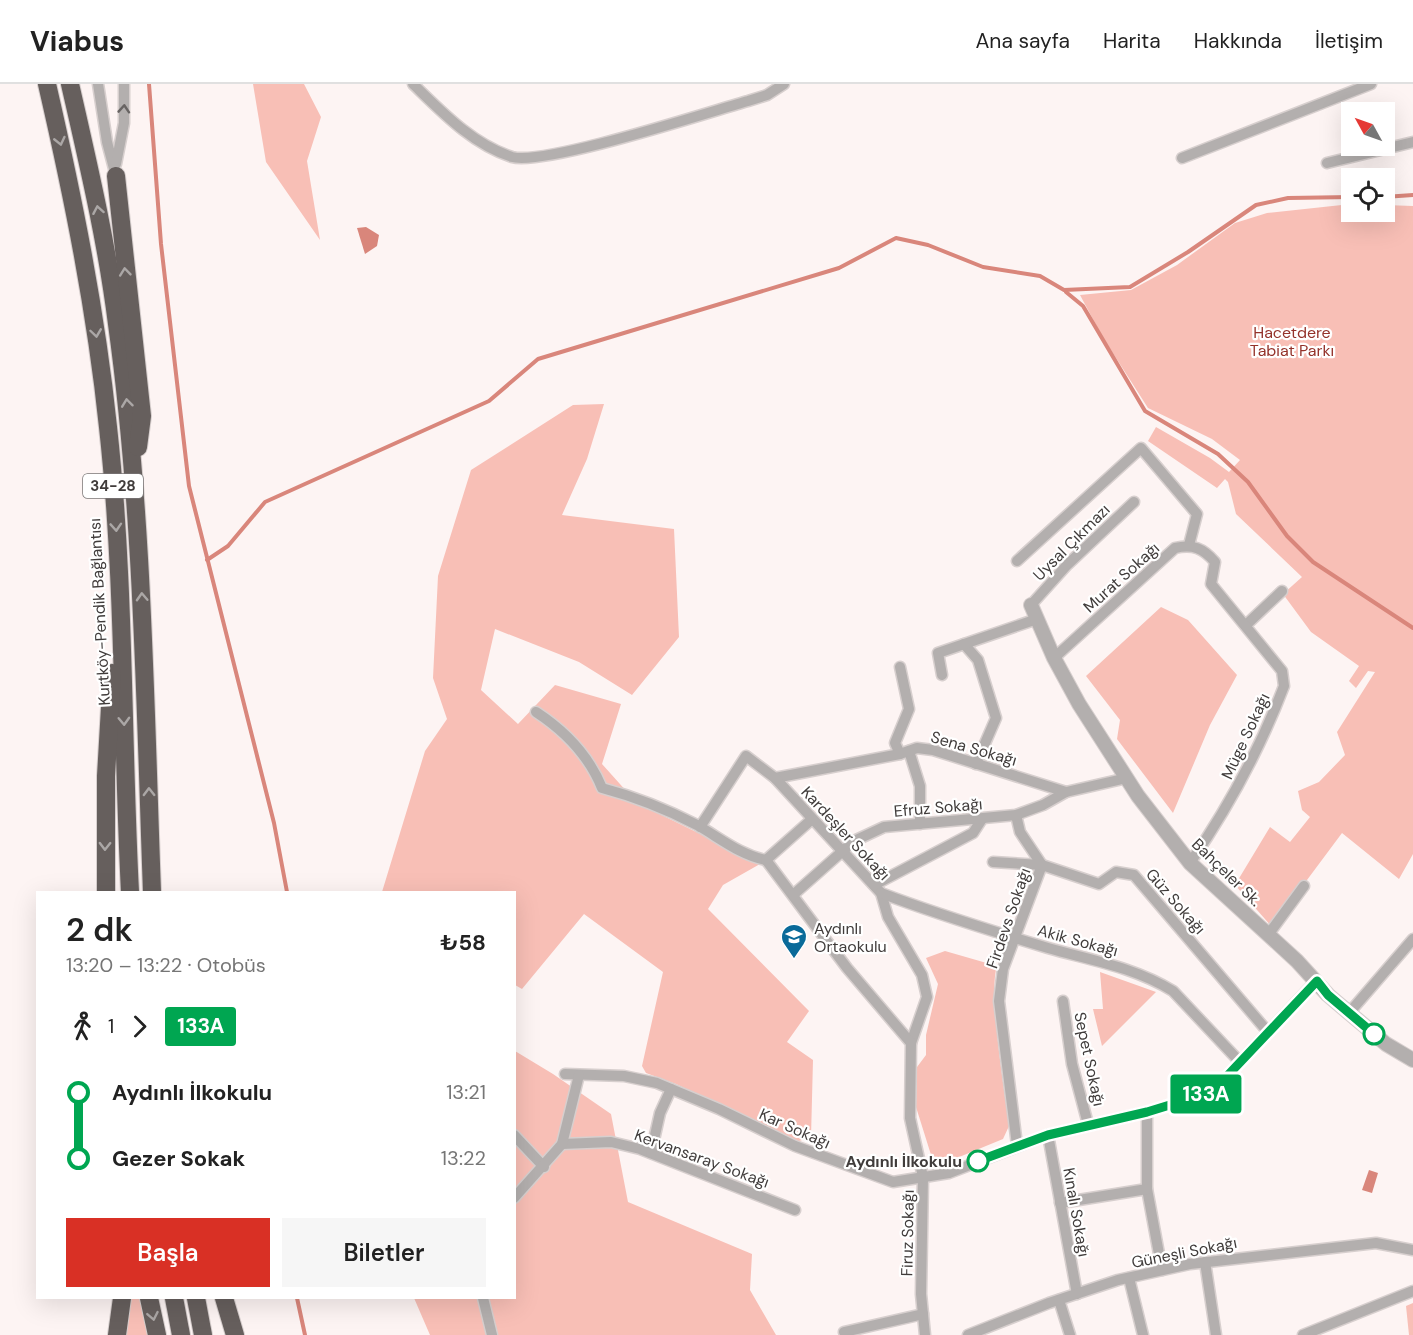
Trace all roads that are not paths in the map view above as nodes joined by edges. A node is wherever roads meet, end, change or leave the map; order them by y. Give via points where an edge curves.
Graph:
1 (47, 84) edge
2 (70, 84) edge
3 (98, 84) edge
4 (124, 84) edge
5 (412, 84) edge
6 (784, 84) edge
7 (1371, 84) edge
8 (1413, 142) edge
9 (1182, 158) dead end
10 (1327, 163) dead end
11 (116, 176) junction
12 (133, 476) junction
13 (1134, 502) dead end
14 (1189, 545) junction
15 (1017, 561) dead end
16 (119, 578) junction
17 (1282, 591) dead end
18 (1031, 605) joint
19 (1037, 619) junction
20 (1246, 626) junction
21 (964, 644) junction
22 (1054, 658) junction
23 (900, 667) dead end
24 (942, 675) dead end
25 (536, 712) dead end
26 (905, 752) junction
27 (976, 764) junction
28 (776, 778) junction
29 (1127, 778) junction
30 (1066, 792) junction
31 (1016, 815) junction
32 (982, 819) junction
33 (149, 820) junction
34 (811, 820) junction
35 (921, 824) junction
36 (700, 827) junction
37 (841, 852) junction
38 (766, 860) junction
39 (993, 862) dead end
40 (1190, 863) junction
41 (1042, 865) junction
42 (1304, 886) dead end
43 (878, 889) junction
44 (106, 891) edge
45 (130, 891) edge
46 (152, 891) edge
47 (163, 891) edge
48 (793, 895) junction
49 (1268, 935) junction
50 (1014, 938) junction
51 (1413, 939) edge
52 (1317, 981) junction
53 (1063, 1001) dead end
54 (1349, 1013) junction
55 (1268, 1032) junction
56 (911, 1043) junction
57 (1413, 1060) edge
58 (1239, 1061) junction
59 (565, 1074) dead end
60 (579, 1075) junction
61 (671, 1089) junction
62 (1147, 1112) junction
63 (1088, 1124) junction
64 (1048, 1135) junction
65 (516, 1137) edge
66 (562, 1144) junction
67 (1017, 1145) junction
68 (651, 1153) junction
69 (544, 1167) junction
70 (923, 1178) junction
71 (1147, 1189) junction
72 (516, 1196) edge
73 (1060, 1203) junction
74 (795, 1210) dead end
75 (1413, 1250) edge
76 (1205, 1262) junction
77 (1162, 1270) junction
78 (1129, 1278) junction
79 (1413, 1291) edge
80 (1077, 1294) junction
81 (122, 1299) edge
82 (150, 1299) edge
83 (174, 1299) edge
84 (196, 1299) edge
85 (223, 1299) edge
86 (223, 1299) edge
87 (483, 1299) edge
88 (1059, 1300) junction
89 (923, 1314) junction
90 (993, 1330) edge
91 (1324, 1331) edge
92 (844, 1332) dead end
93 (117, 1335) edge
94 (157, 1335) edge
95 (181, 1335) edge
96 (203, 1335) edge
97 (229, 1335) edge
98 (235, 1335) edge
99 (492, 1335) edge
100 (925, 1335) edge
101 (968, 1335) edge
102 (1070, 1335) edge
103 (1143, 1335) edge
104 (1216, 1335) edge
105 (1303, 1335) edge

1 -> 16 highway, Kurtköy-Pendik Bağlantısı / 34-28 via 78,218 95,326 109,428
12 -> 2 highway, 34-28 via 117,322 97,202
3 - 11 street
11 -> 4 street
5 - 6 street via 466,133 515,158 542,157 748,102
7 - 9 street
8 - 10 street
12 -> 11 highway via 142,416
33 -> 12 highway, 34-28 via 141,583
13 - 18 street, Uysal Çıkmazı
14 - 15 street via 1197,514 1141,448
14 - 20 street, Müge Sokağı via 1206,552 1215,562 1211,584
14 - 22 street, Murat Sokağı via 1175,548
16 -> 44 highway via 106,776
16 -> 45 highway, Kurtköy-Pendik Bağlantısı / 34-28
17 - 20 street
18 - 19 street, Bahçeler Sk.
19 - 21 street
19 - 22 street, Bahçeler Sk.
20 - 40 street, Müge Sokağı via 1282,672 1284,686 1237,788
21 - 24 street via 938,652
21 - 27 street via 978,660 996,718
22 - 29 street, Bahçeler Sk.
23 - 26 street via 909,708 895,743
25 - 36 street via 562,729 596,772 602,788 638,797
26 - 27 street, Sena Sokağı via 917,748 933,750
26 - 28 street, Sena Sokağı
26 - 35 street via 920,786
27 - 30 street, Sena Sokağı
28 - 34 street, Kardeşler Sokağı
28 - 36 street, Kardeşler Sokağı via 746,756
29 - 30 street
29 - 40 street, Bahçeler Sk.
30 - 31 street, Efruz Sokağı
31 - 32 street, Efruz Sokağı
31 - 41 street, Firdevs Sokağı via 1020,832
32 - 35 street, Efruz Sokağı
32 - 43 street via 973,833
33 - 46 highway, 34-28
33 - 47 highway
34 - 37 street, Kardeşler Sokağı
34 - 38 street
35 - 37 street, Efruz Sokağı via 884,827
36 - 38 street via 745,856
37 - 43 street, Kardeşler Sokağı
37 - 48 street, Efruz Sokağı
38 - 48 street
39 - 41 street, Güz Sokağı
40 - 49 street, Bahçeler Sk.
41 - 50 street, Firdevs Sokağı
41 - 55 street, Güz Sokağı via 1099,884 1116,872 1134,875
42 - 49 street
43 - 50 street, Akik Sokağı via 929,911
43 - 56 street, Kardeşler Sokağı via 888,917 922,975 927,998
48 - 56 street via 847,968
49 - 52 street, Bahçeler Sk.
50 - 58 street, Akik Sokağı via 1116,965 1160,983 1173,991
50 - 67 street, Firdevs Sokağı via 1003,969 999,1000
51 - 54 street
52 - 54 street, Bahçeler Sk.
52 - 55 street, Kar Sokağı
53 - 63 street, Sepet Sokağı via 1072,1064
54 - 57 street, Bahçeler Sk. via 1386,1044
55 - 58 street, Kar Sokağı
56 - 70 street, Firuz Sokağı via 910,1119
58 - 62 street, Kar Sokağı via 1212,1092
59 - 60 street, Kar Sokağı
60 - 61 street, Kar Sokağı via 624,1076
60 - 66 street
61 - 68 street via 660,1113
61 - 70 street, Kar Sokağı via 795,1146 893,1182
62 - 63 street, Kar Sokağı
62 - 71 street
63 - 64 street, Kar Sokağı
64 - 67 street, Kar Sokağı
64 - 73 street, Kınalı Sokağı
65 - 69 street
66 - 68 street, Kervansaray Sokağı via 611,1143
66 - 69 street
67 - 70 street, Kar Sokağı via 949,1173
68 - 74 street, Kervansaray Sokağı
69 - 72 street
70 - 89 street, Firuz Sokağı
71 - 73 street
71 - 77 street
73 - 80 street, Kınalı Sokağı
75 - 76 street, Güneşli Sokağı via 1376,1243
76 - 77 street, Güneşli Sokağı
76 - 104 street
77 - 78 street, Güneşli Sokağı
78 - 80 street, Güneşli Sokağı
78 - 103 street
79 - 91 street
80 - 88 street, Güneşli Sokağı
81 - 93 highway
82 -> 94 highway
83 - 95 highway
84 - 96 highway
85 - 97 highway
86 - 98 highway
87 - 99 street
88 - 90 street, Güneşli Sokağı
88 - 102 street
89 - 92 street
89 - 100 street, Firuz Sokağı
90 - 101 street, Güneşli Sokağı
91 - 105 street

